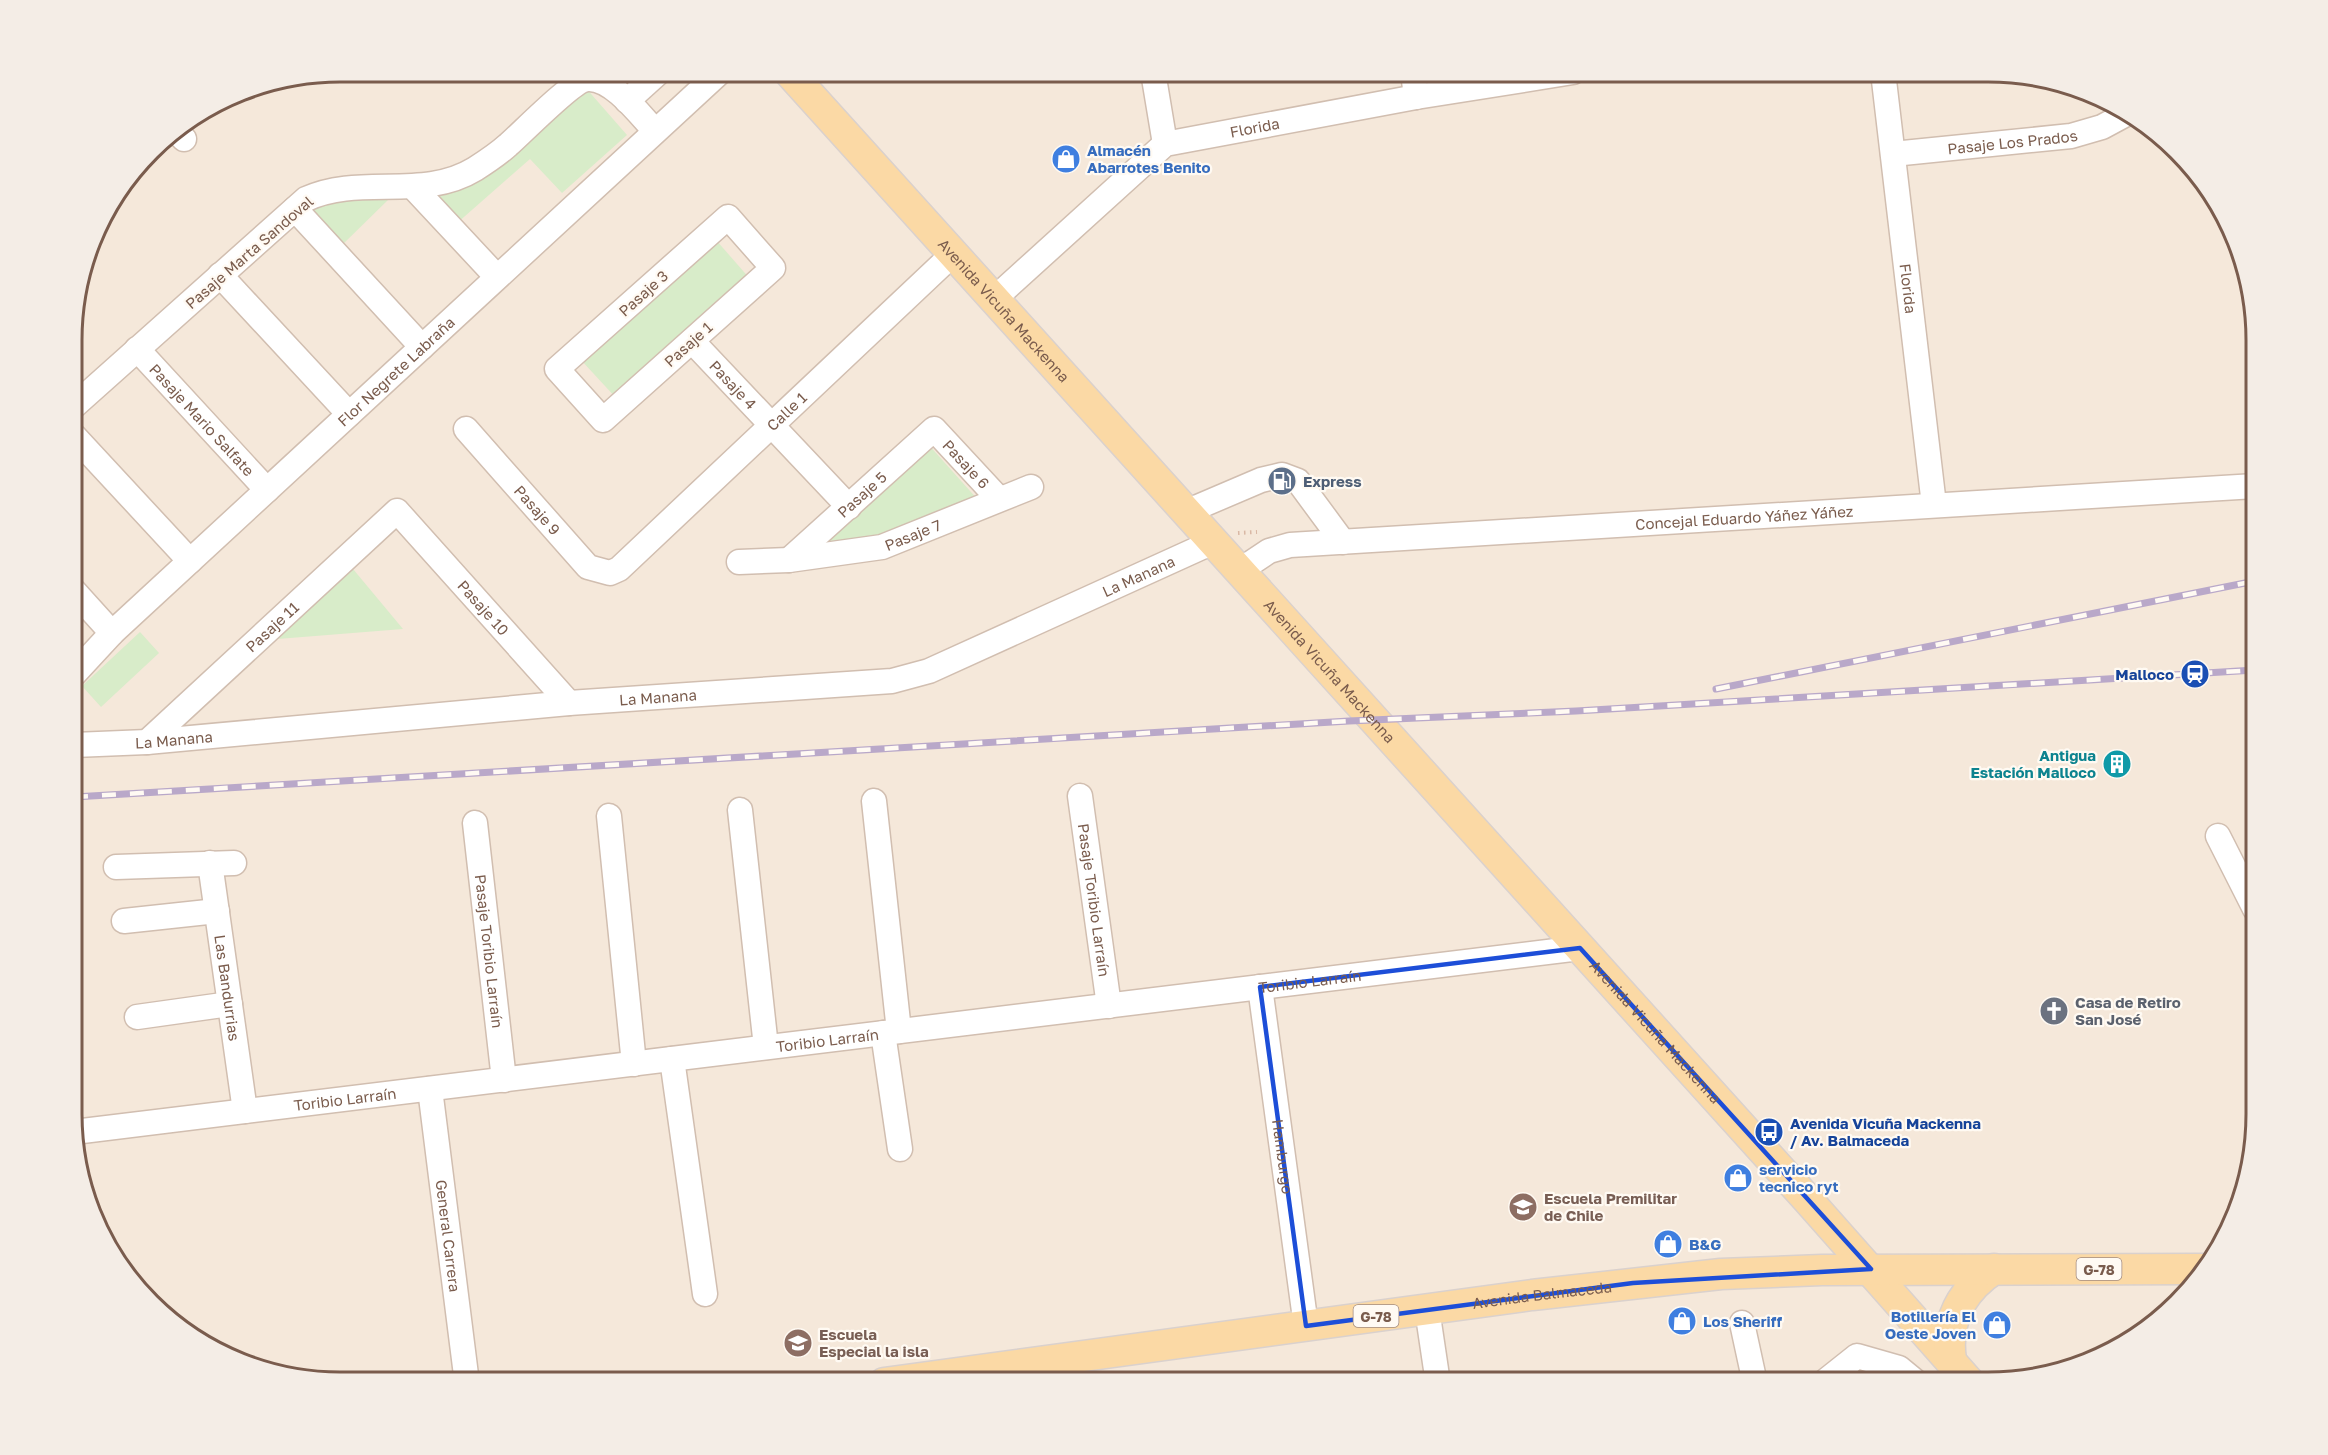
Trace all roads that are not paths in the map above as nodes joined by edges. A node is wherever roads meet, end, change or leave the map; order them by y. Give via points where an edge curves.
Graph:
1 (583, 82) edge
2 (602, 82) edge
3 (648, 82) edge
4 (709, 82) edge
5 (798, 82) edge
6 (1155, 82) edge
7 (1414, 82) edge
8 (1510, 82) edge
9 (1884, 82) edge
10 (1416, 97) junction
11 (627, 101) junction
12 (2118, 118) edge
13 (655, 132) junction
14 (1164, 144) junction
15 (1893, 154) junction
16 (413, 187) junction
17 (295, 209) junction
18 (953, 254) junction
19 (773, 268) joint
20 (220, 275) junction
21 (497, 277) junction
22 (994, 299) junction
23 (692, 341) junction
24 (422, 347) junction
25 (137, 349) junction
26 (82, 399) edge
27 (349, 414) junction
28 (603, 420) joint
29 (771, 425) junction
30 (466, 429) dead end
31 (934, 429) joint
32 (82, 445) edge
33 (1031, 487) dead end
34 (2246, 487) edge
35 (267, 490) junction
36 (999, 499) junction
37 (1934, 505) junction
38 (849, 507) junction
39 (397, 511) joint
40 (1186, 512) junction
41 (1213, 542) junction
42 (1343, 542) junction
43 (190, 561) junction
44 (789, 561) junction
45 (739, 562) dead end
46 (619, 569) joint
47 (1239, 571) junction
48 (82, 600) edge
49 (112, 633) junction
50 (82, 665) edge
51 (569, 704) junction
52 (147, 742) junction
53 (82, 746) edge
54 (1080, 796) dead end
55 (874, 801) dead end
56 (740, 810) dead end
57 (609, 816) dead end
58 (475, 823) dead end
59 (2218, 836) dead end
60 (116, 867) dead end
61 (2246, 891) edge
62 (217, 911) junction
63 (124, 921) dead end
64 (1580, 948) junction
65 (1260, 987) junction
66 (230, 1004) junction
67 (1109, 1005) junction
68 (137, 1017) dead end
69 (891, 1032) junction
70 (766, 1047) junction
71 (672, 1059) junction
72 (634, 1064) junction
73 (504, 1080) junction
74 (430, 1089) junction
75 (245, 1111) junction
76 (83, 1131) edge
77 (900, 1149) dead end
78 (1871, 1269) junction
79 (1994, 1269) junction
80 (2194, 1269) edge
81 (705, 1294) dead end
82 (1427, 1309) junction
83 (1742, 1323) dead end
84 (1306, 1326) junction
85 (1960, 1371) edge
86 (466, 1372) edge
87 (965, 1372) edge
88 (1436, 1372) edge
89 (1753, 1372) edge
90 (1837, 1372) edge
91 (1904, 1372) edge

1 - 16 street, Pasaje Marta Sandoval via 473,170 432,185
2 - 11 street, Pasaje Marta Sandoval
3 - 11 street
4 - 13 street, Flor Negrete Labraña
5 - 18 main road, Avenida Vicuña Mackenna
6 - 14 street
7 - 10 street
8 - 10 street, Florida
9 - 15 street, Florida
10 - 14 street, Florida
11 - 13 street
12 - 15 street, Pasaje Los Prados via 2071,136
13 - 21 street, Flor Negrete Labraña
14 - 22 street
15 - 37 street, Florida
16 - 17 street, Pasaje Marta Sandoval via 339,188 314,195
16 - 21 street
17 - 20 street, Pasaje Marta Sandoval
17 - 24 street
18 - 22 main road, Avenida Vicuña Mackenna
18 - 29 street, Calle 1
19 - 23 street, Pasaje 1
19 - 28 street, Pasaje 3 via 728,218 558,369
20 - 25 street, Pasaje Marta Sandoval
20 - 27 street
21 - 24 street, Flor Negrete Labraña
22 - 40 main road, Avenida Vicuña Mackenna
23 - 28 street, Pasaje 1
23 - 29 street, Pasaje 4
24 - 27 street, Flor Negrete Labraña
25 - 26 street, Pasaje Marta Sandoval
25 - 35 street, Pasaje Mario Salfate
27 - 35 street, Flor Negrete Labraña
29 - 38 street, Pasaje 4
29 - 46 street, Calle 1
30 - 46 street, Pasaje 9 via 588,567 610,573
31 - 36 street, Pasaje 6
31 - 38 street, Pasaje 5
32 - 43 street
33 - 36 street, Pasaje 7
34 - 37 street, Concejal Eduardo Yáñez Yáñez
35 - 43 street, Flor Negrete Labraña
36 - 44 street, Pasaje 7 via 882,547
37 - 42 street, Concejal Eduardo Yáñez Yáñez
38 - 44 street, Pasaje 5
39 - 51 street, Pasaje 10
39 - 52 street, Pasaje 11
40 - 41 main road, Avenida Vicuña Mackenna
40 - 42 street via 1282,475 1298,481
41 - 47 main road, Avenida Vicuña Mackenna
41 - 51 street, La Manana via 909,678 874,684
42 - 47 street, Concejal Eduardo Yáñez Yáñez via 1279,547
43 - 49 street, Flor Negrete Labraña
44 - 45 street, Pasaje 7
47 - 64 main road, Avenida Vicuña Mackenna
48 - 49 street
49 - 50 street, Flor Negrete Labraña
51 - 52 street, La Manana
52 - 53 street, La Manana
54 - 67 street, Pasaje Toribio Larraín
55 - 69 street
56 - 70 street
57 - 72 street
58 - 73 street, Pasaje Toribio Larraín
59 - 61 street
60 - 62 street, Las Bandurrias via 222,863
62 - 63 street
62 - 66 street, Las Bandurrias
64 - 65 street, Toribio Larraín
64 - 78 main road, Avenida Vicuña Mackenna
65 - 67 street, Toribio Larraín
65 - 84 street, Hamburgo
66 - 68 street
66 - 75 street, Las Bandurrias
67 - 69 street, Toribio Larraín
69 - 70 street, Toribio Larraín
69 - 77 street
70 - 71 street, Toribio Larraín
71 - 72 street, Toribio Larraín
71 - 81 street
72 - 73 street, Toribio Larraín
73 - 74 street, Toribio Larraín
74 - 75 street, Toribio Larraín
74 - 86 street, General Carrera
75 - 76 street, Toribio Larraín
78 - 79 main road, Avenida Balmaceda / G-78
78 - 82 main road, Avenida Balmaceda / G-78 via 1721,1274
78 - 85 main road, Avenida Vicuña Mackenna
79 - 80 main road, Avenida Balmaceda / G-78
79 - 85 main road via 1971,1287 1955,1311 1950,1336
82 - 84 main road, Avenida Balmaceda / G-78
82 - 88 street
83 - 89 street
84 - 87 main road, Avenida Balmaceda / G-78
90 - 91 street via 1857,1356

